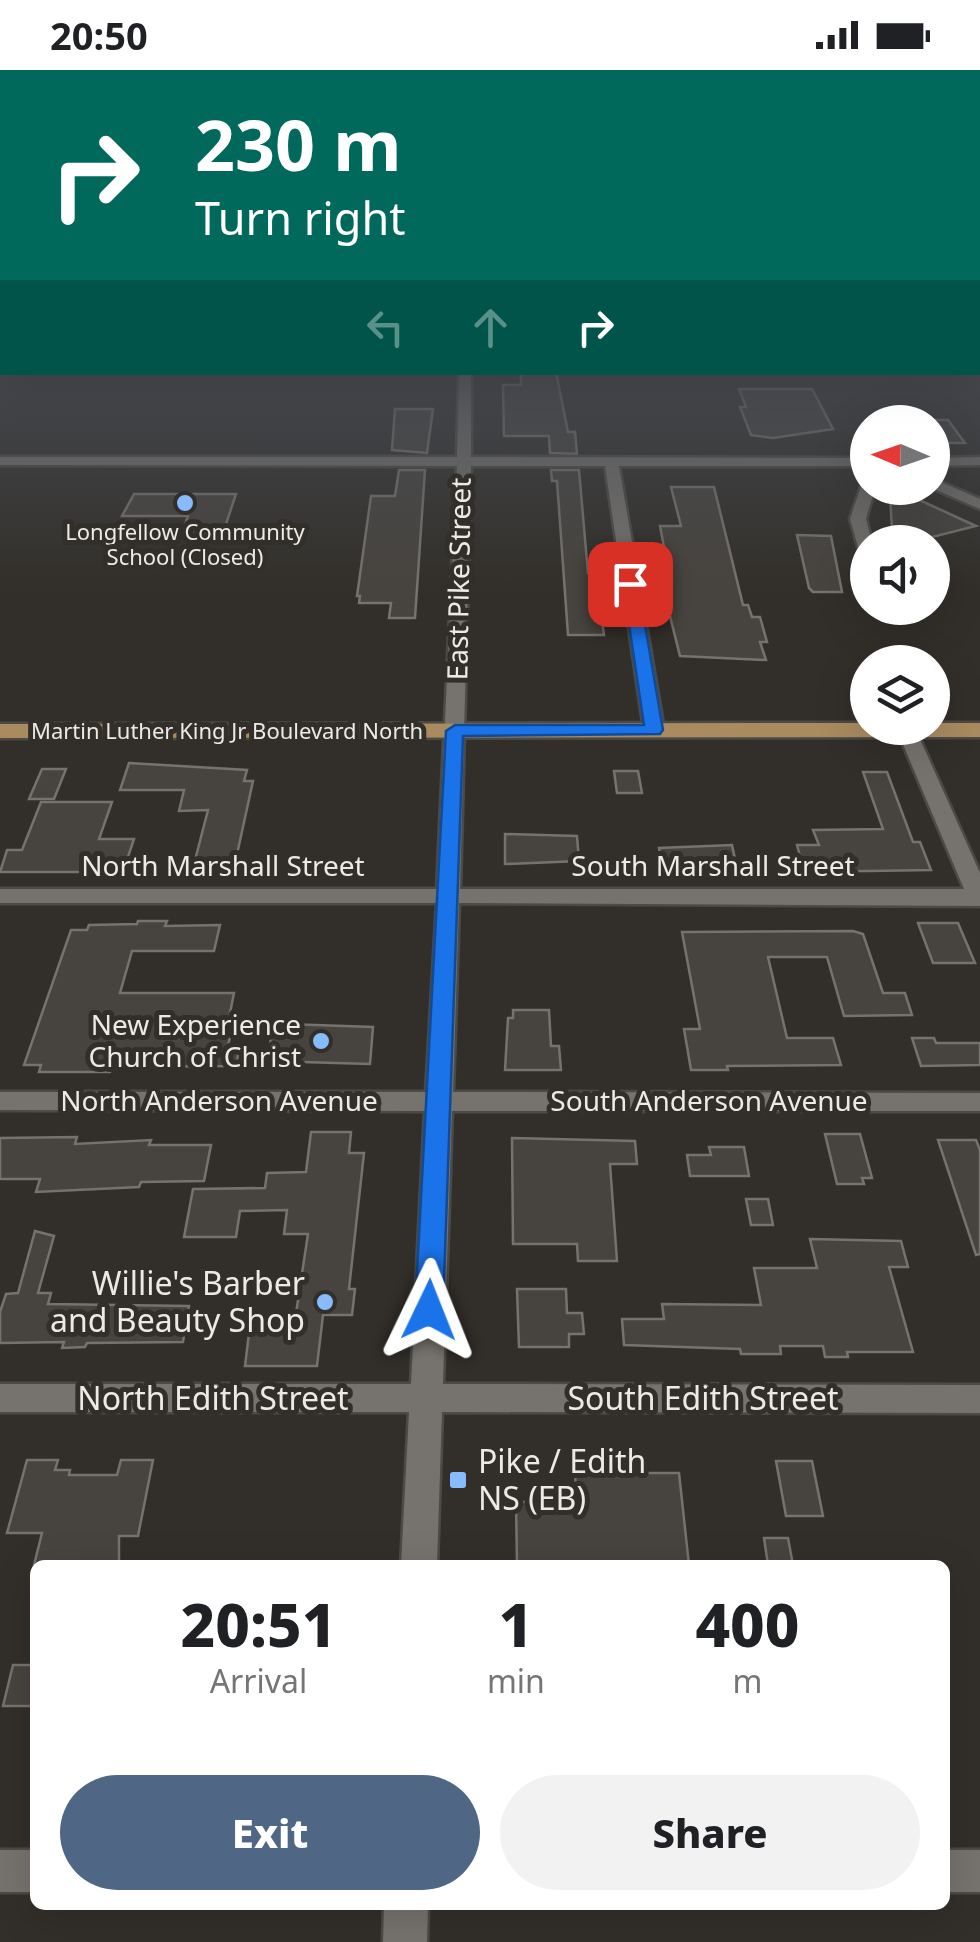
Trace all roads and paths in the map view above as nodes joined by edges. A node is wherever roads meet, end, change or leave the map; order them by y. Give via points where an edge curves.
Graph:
1 (464, 413) edge
2 (462, 462) junction
3 (610, 462) junction
4 (850, 462) edge
5 (950, 462) edge
6 (980, 462) edge
7 (2, 465) edge
8 (950, 491) edge
9 (980, 505) edge
10 (654, 730) junction
11 (850, 730) edge
12 (950, 730) edge
13 (980, 730) edge
14 (0, 731) edge
15 (455, 731) junction
16 (914, 745) edge
17 (0, 896) edge
18 (446, 896) junction
19 (980, 897) edge
20 (0, 1101) edge
21 (438, 1101) junction
22 (980, 1102) edge
23 (0, 1398) edge
24 (426, 1399) junction
25 (980, 1399) edge
26 (420, 1560) edge
27 (0, 1871) edge
28 (30, 1871) edge
29 (950, 1871) edge
30 (980, 1871) edge
31 (406, 1910) edge
32 (405, 1942) edge

1 - 2 street, East Pike Street
2 - 3 street
2 - 7 street
2 - 15 street, East Pike Street
3 - 4 street
3 - 10 street
5 - 6 street
8 - 9 street
10 - 11 main road, Martin Luther King Jr Boulevard North
10 - 15 main road, Martin Luther King Jr Boulevard North
12 - 13 main road, Martin Luther King Jr Boulevard North
14 - 15 main road, Martin Luther King Jr Boulevard North
15 - 18 street, East Pike Street
16 - 19 street
17 - 18 street, North Marshall Street
18 - 19 street, South Marshall Street
18 - 21 street, East Pike Street
20 - 21 street, North Anderson Avenue
21 - 22 street, South Anderson Avenue
21 - 24 street, East Pike Street
23 - 24 street, North Edith Street
24 - 25 street, South Edith Street
24 - 26 street, East Pike Street
27 - 28 street
29 - 30 street
31 - 32 street

